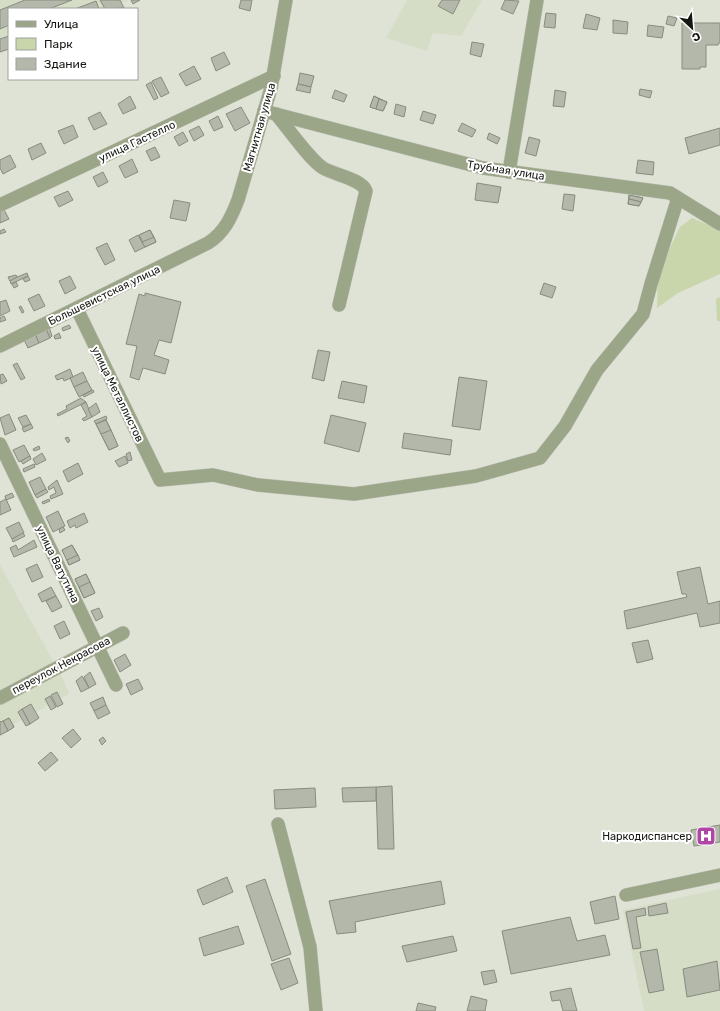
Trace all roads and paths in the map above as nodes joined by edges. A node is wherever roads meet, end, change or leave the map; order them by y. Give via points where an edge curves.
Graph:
1 (286, 0) edge
2 (537, 0) edge
3 (274, 76) junction
4 (270, 112) junction
5 (509, 172) junction
6 (678, 198) junction
7 (0, 205) edge
8 (720, 224) edge
9 (208, 243) joint
10 (339, 305) dead end
11 (77, 309) junction
12 (0, 346) edge
13 (0, 444) edge
14 (123, 633) dead end
15 (97, 646) junction
16 (116, 685) dead end
17 (0, 698) edge
18 (278, 824) dead end
19 (720, 874) edge
20 (626, 895) dead end
21 (316, 1011) edge

1 - 3 street, Магнитная улица
2 - 5 street
3 - 4 street, Магнитная улица
3 - 7 street, улица Гастелло
4 - 5 street, Трубная улица via 483,168
4 - 9 street, Магнитная улица via 232,215 224,229
4 - 10 street via 322,168 358,181 366,191
5 - 6 street, Трубная улица via 670,193
6 - 8 street, Трубная улица
6 - 11 street, улица Металлистов via 643,314 597,370 565,426 540,458 476,476 354,494 258,485 213,476 160,480
9 - 11 street, Большевистская улица
11 - 12 street, Большевистская улица
13 - 15 street, улица Ватутина
14 - 15 street, переулок Некрасова
15 - 16 street, улица Ватутина
15 - 17 street, переулок Некрасова
18 - 21 street via 310,947
19 - 20 street

